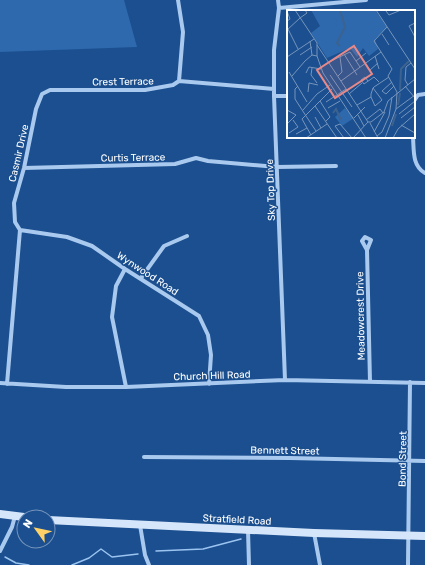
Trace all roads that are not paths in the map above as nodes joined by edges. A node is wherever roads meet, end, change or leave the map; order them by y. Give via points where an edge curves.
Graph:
1 (178, 0) edge
2 (278, 0) edge
3 (366, 0) edge
4 (279, 8) junction
5 (179, 81) junction
6 (274, 89) junction
7 (42, 94) joint
8 (425, 94) edge
9 (274, 96) junction
10 (287, 96) edge
11 (415, 100) edge
12 (413, 138) edge
13 (336, 166) dead end
14 (277, 167) junction
15 (24, 168) junction
16 (425, 173) edge
17 (20, 230) junction
18 (187, 236) dead end
19 (367, 250) dead end
20 (125, 269) junction
21 (141, 278) junction
22 (285, 380) junction
23 (370, 382) junction
24 (410, 382) junction
25 (0, 383) edge
26 (425, 383) edge
27 (7, 384) junction
28 (209, 384) junction
29 (126, 387) junction
30 (144, 457) dead end
31 (410, 461) junction
32 (425, 461) edge
33 (0, 514) edge
34 (15, 516) joint
35 (56, 520) edge
36 (140, 524) junction
37 (248, 530) junction
38 (314, 533) junction
39 (408, 536) junction
40 (425, 536) edge
41 (0, 551) edge
42 (149, 565) edge
43 (249, 565) edge
44 (320, 565) edge
45 (408, 565) edge

1 - 5 street via 183,32
2 - 4 street, Sky Top Drive
3 - 4 street
4 - 6 street, Sky Top Drive via 274,50
5 - 6 street, Crest Terrace
5 - 7 street, Crest Terrace via 173,85 144,90 50,90
6 - 9 street, Sky Top Drive
7 - 15 street, Casmir Drive via 36,109
8 - 11 street via 418,95
9 - 10 street
9 - 14 street, Sky Top Drive
12 - 16 street via 416,164 419,170
13 - 14 street, Curtis Terrace
14 - 15 street, Curtis Terrace via 196,158 174,164
14 - 22 street, Sky Top Drive
15 - 17 street, Casmir Drive via 14,203 15,222
17 - 20 street, Wynwood Road via 67,238 92,246
17 - 27 street, Casmir Drive
18 - 21 street via 164,246
19 - 23 street, Meadowcrest Drive
20 - 21 street, Wynwood Road
20 - 29 street via 116,286 112,317
21 - 28 street, Wynwood Road via 199,316 208,335 211,355
22 - 23 street, Church Hill Road
22 - 28 street, Church Hill Road
23 - 24 street, Church Hill Road
24 - 26 street, Church Hill Road
24 - 31 street, Bond Street
25 - 27 street, Church Hill Road
27 - 29 street, Church Hill Road
28 - 29 street, Church Hill Road
30 - 31 street, Bennett Street
31 - 32 street, Bennett Street
31 - 39 street, Bond Street
33 - 34 main road
34 - 41 street
35 - 36 main road, Stratfield Road
36 - 37 main road, Stratfield Road
36 - 42 street
37 - 38 main road, Stratfield Road
37 - 43 street
38 - 39 main road, Stratfield Road
38 - 44 street
39 - 40 main road, Stratfield Road
39 - 45 street, Bond Street

